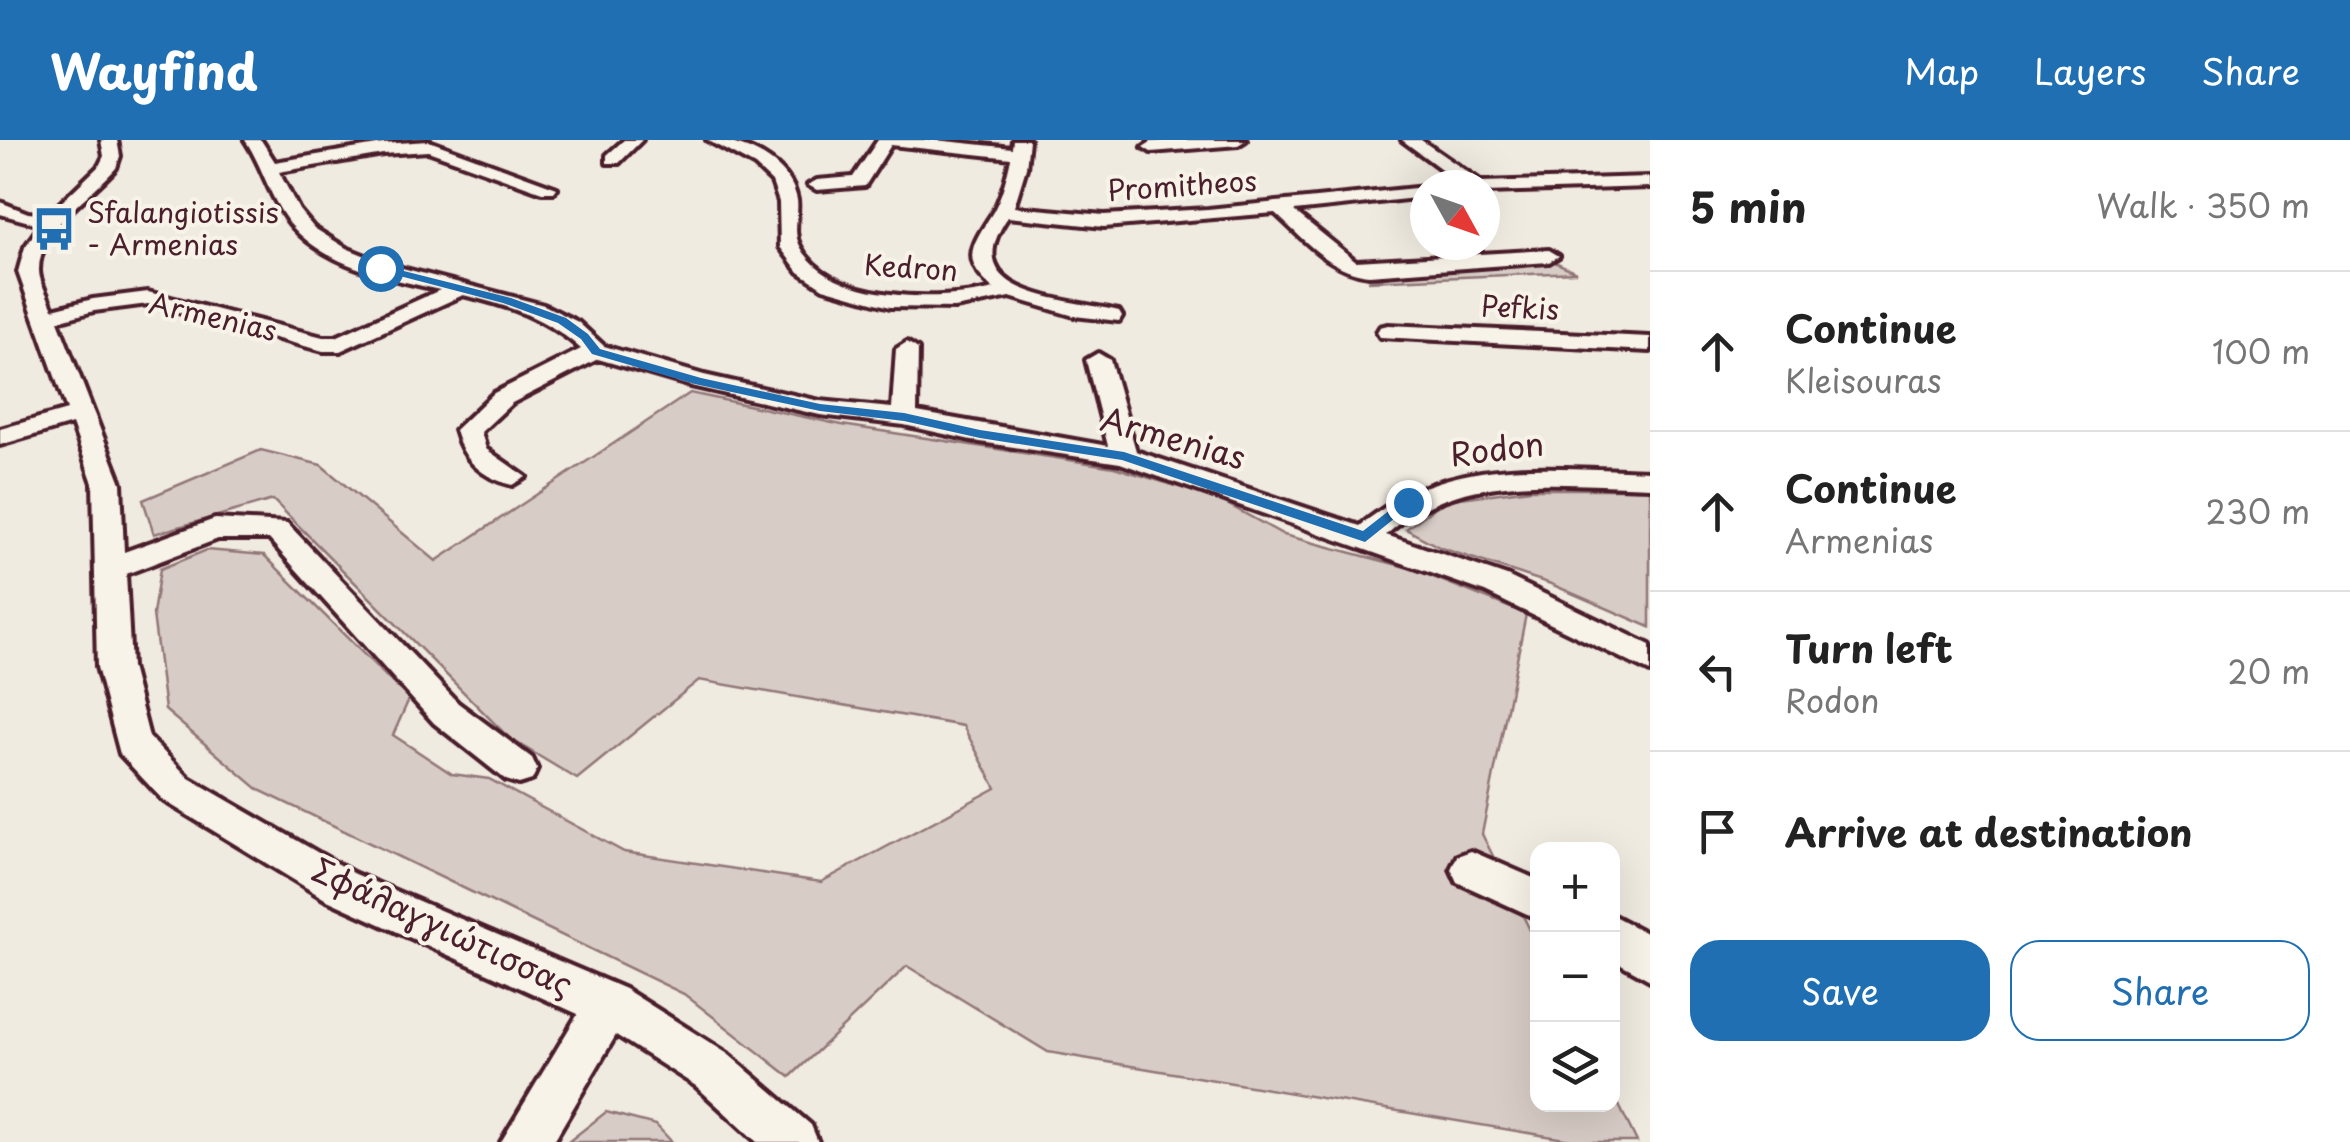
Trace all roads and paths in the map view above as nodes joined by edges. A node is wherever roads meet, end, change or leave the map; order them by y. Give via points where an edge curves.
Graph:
1 (109, 140) edge
2 (253, 140) edge
3 (634, 140) edge
4 (715, 140) edge
5 (888, 140) edge
6 (1238, 140) edge
7 (1410, 140) edge
8 (1021, 147) edge
9 (1151, 147) dead end
10 (613, 158) dead end
11 (272, 168) junction
12 (1453, 170) edge
13 (1650, 182) edge
14 (817, 185) dead end
15 (1500, 186) edge
16 (548, 188) dead end
17 (1410, 193) edge
18 (1278, 206) junction
19 (0, 207) edge
20 (1003, 211) junction
21 (52, 221) junction
22 (1549, 256) dead end
23 (456, 290) junction
24 (1010, 291) junction
25 (1111, 316) dead end
26 (45, 318) junction
27 (1388, 332) dead end
28 (1650, 344) edge
29 (907, 350) dead end
30 (596, 351) junction
31 (1098, 360) dead end
32 (83, 413) junction
33 (904, 417) junction
34 (0, 437) edge
35 (1124, 456) junction
36 (512, 477) dead end
37 (1650, 479) edge
38 (1365, 537) junction
39 (113, 567) junction
40 (1650, 659) edge
41 (519, 770) dead end
42 (1471, 869) dead end
43 (1530, 896) edge
44 (1620, 940) edge
45 (1650, 959) edge
46 (608, 1005) junction
47 (525, 1142) edge
48 (794, 1142) edge

1 - 21 street, Σφάλαγγιώτισσας via 107,168
2 - 11 street
3 - 10 street
4 - 24 street, Kedron via 771,171 788,196 788,243 804,268 832,286 872,298 920,301 983,300
5 - 8 street
5 - 14 street via 859,182
6 - 9 street
7 - 12 street
8 - 20 street
11 - 16 street via 429,146
11 - 23 street via 277,191 309,233 380,268
13 - 15 street
17 - 18 street, Promitheos
18 - 20 street, Promitheos via 1104,220
18 - 22 street via 1351,267
19 - 21 street
20 - 24 street via 982,242 982,263
21 - 26 street, Σφάλαγγιώτισσας via 28,272
23 - 26 street, Armenias via 351,340 322,344 148,298
23 - 30 street via 562,321
24 - 25 street
26 - 32 street, Σφάλαγγιώτισσας
27 - 28 street, Pefkis
29 - 33 street
30 - 33 street, Armenias via 820,408
30 - 36 street via 502,398 468,430 474,454
31 - 35 street
32 - 34 street
32 - 39 street, Σφάλαγγιώτισσας via 108,483
33 - 35 street, Armenias
35 - 38 street, Armenias
37 - 38 street, Rodon via 1532,477 1460,484 1408,502
38 - 40 street, Armenias via 1496,584
39 - 41 street via 215,529 277,530 446,713
39 - 46 street, Σφάλαγγιώτισσας via 114,667 133,744 176,789 339,886
42 - 43 street
44 - 45 street
46 - 47 street
46 - 48 street, Σφάλαγγιώτισσας via 712,1070

